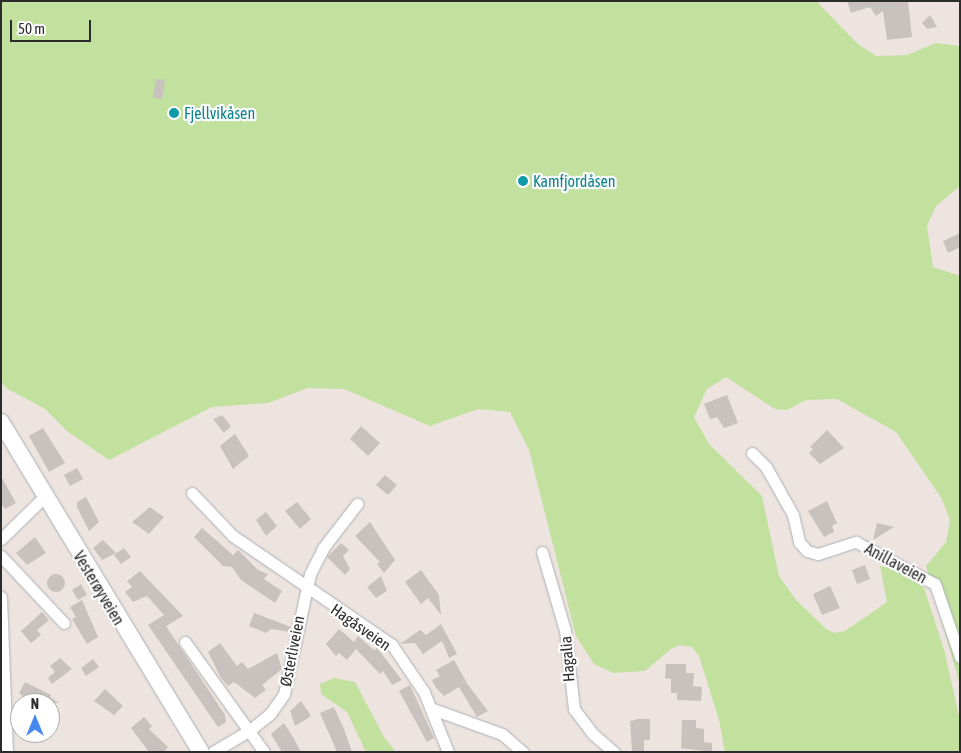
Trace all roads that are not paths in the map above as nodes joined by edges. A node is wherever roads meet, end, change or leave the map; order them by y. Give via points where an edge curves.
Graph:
1 (1, 422) edge
2 (752, 453) dead end
3 (192, 493) dead end
4 (45, 496) junction
5 (357, 504) dead end
6 (1, 539) edge
7 (542, 552) dead end
8 (1, 556) edge
9 (306, 589) junction
10 (1, 597) edge
11 (64, 623) dead end
12 (184, 642) dead end
13 (960, 657) edge
14 (430, 708) junction
15 (250, 730) junction
16 (7, 752) edge
17 (201, 752) edge
18 (213, 752) edge
19 (264, 752) edge
20 (448, 752) edge
21 (523, 752) edge
22 (614, 752) edge

1 - 4 main road, Vesterøyveien
2 - 13 street, Anillaveien via 766,467 793,515 799,542 807,552 818,554 856,542 935,584
3 - 9 street via 232,536
4 - 6 street
4 - 17 main road, Vesterøyveien
5 - 9 street, Østerliveien via 323,548
7 - 22 street, Hagalia via 566,630 574,709 593,734
8 - 11 street
9 - 14 street, Hagåsveien via 392,645
9 - 15 street, Østerliveien via 284,694 270,714
10 - 16 street
12 - 15 street
14 - 20 street, Hagåsveien
14 - 21 street via 502,734
15 - 18 street, Østerliveien
15 - 19 street

